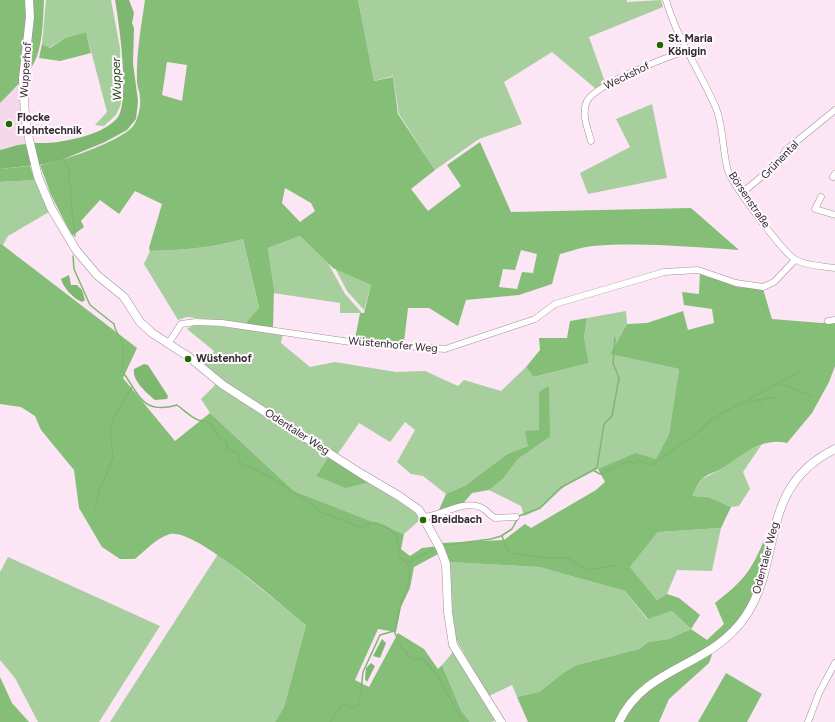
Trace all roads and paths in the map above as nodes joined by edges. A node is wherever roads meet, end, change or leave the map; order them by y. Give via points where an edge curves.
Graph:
1 (29, 0) edge
2 (666, 0) edge
3 (686, 51) junction
4 (835, 110) edge
5 (591, 141) dead end
6 (36, 171) joint
7 (742, 193) junction
8 (821, 197) dead end
9 (835, 215) edge
10 (795, 260) junction
11 (835, 268) edge
12 (835, 320) edge
13 (828, 321) dead end
14 (168, 344) junction
15 (835, 449) edge
16 (424, 517) junction
17 (516, 517) dead end
18 (835, 663) edge
19 (501, 722) edge
20 (618, 722) edge
21 (808, 722) edge

1 - 6 main road, Wupperhof via 30,17 23,78 24,116
2 - 3 street, Börsenstraße
3 - 5 street, Weckshof via 607,84 590,97 586,107 586,121
3 - 7 street, Börsenstraße via 716,109 728,170
4 - 7 street, Grünental via 786,150 779,162
6 - 14 main road, Odentaler Weg via 51,208 81,256 97,275 127,300 146,328
7 - 10 street, Börsenstraße
8 - 9 street via 815,209
10 - 11 street
10 - 14 street, Wüstenhofer Weg via 774,282 763,287 736,283 698,270 664,272 555,304 535,319 445,349 350,342 253,326 201,322 180,324
12 - 13 street
14 - 16 main road, Odentaler Weg via 236,393 399,496 419,510
15 - 20 main road, Odentaler Weg via 807,468 787,495 778,515 757,594 739,625 709,652 663,676 643,690 630,703
16 - 17 street via 436,516 450,508 473,505 481,507 495,518
16 - 19 main road, Odentaler Weg via 446,564 452,641
18 - 21 street via 817,696

